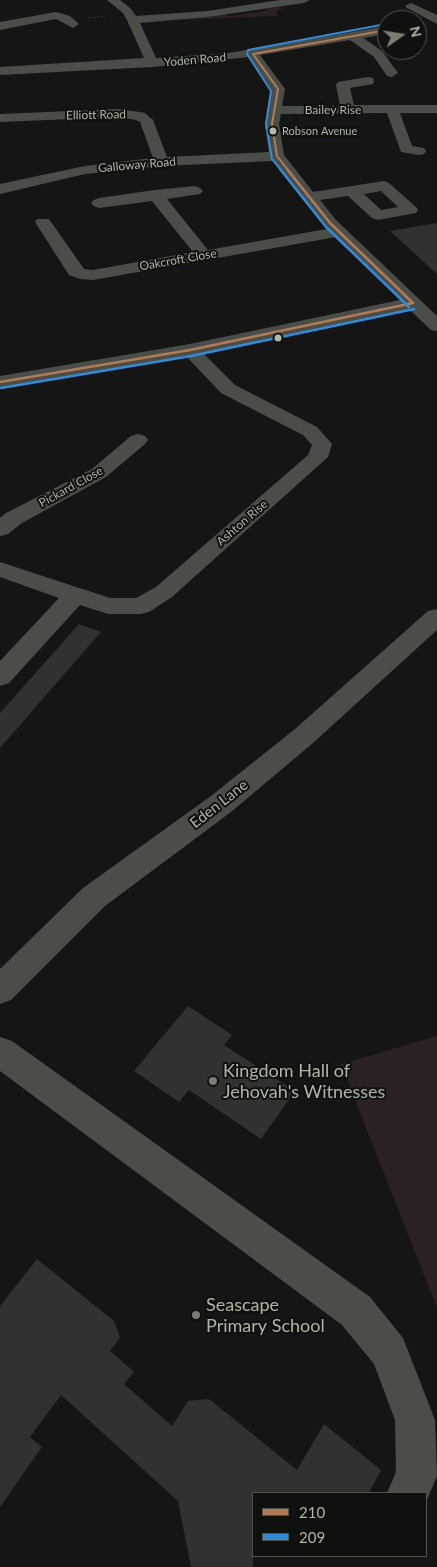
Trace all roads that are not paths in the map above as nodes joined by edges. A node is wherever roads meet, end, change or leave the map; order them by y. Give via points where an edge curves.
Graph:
1 (113, 0) edge
2 (298, 1) edge
3 (411, 6) dead end
4 (66, 17) road end
5 (131, 17) junction
6 (0, 18) edge
7 (14, 23) junction
8 (435, 25) edge
9 (0, 26) edge
10 (377, 32) edge
11 (352, 36) junction
12 (253, 54) junction
13 (152, 63) junction
14 (0, 71) edge
15 (392, 73) dead end
16 (368, 81) dead end
17 (437, 109) edge
18 (274, 110) junction
19 (348, 110) junction
20 (392, 110) junction
21 (0, 118) edge
22 (419, 151) dead end
23 (277, 156) junction
24 (162, 162) junction
25 (0, 189) edge
26 (195, 191) dead end
27 (352, 191) dead end
28 (155, 195) junction
29 (310, 197) junction
30 (99, 203) dead end
31 (43, 222) dead end
32 (340, 232) junction
33 (204, 256) junction
34 (413, 303) junction
35 (437, 326) edge
36 (190, 350) junction
37 (0, 382) edge
38 (138, 440) dead end
39 (0, 529) edge
40 (0, 569) edge
41 (75, 595) junction
42 (437, 617) edge
43 (0, 677) edge
44 (0, 990) edge
45 (0, 1052) edge
46 (408, 1492) edge

1 - 5 street
2 - 5 street via 207,14
3 - 8 street
4 - 7 street
5 - 13 street
6 - 7 street
7 - 9 street
10 - 11 street, Yoden Road
11 - 12 street, Yoden Road
11 - 15 street via 378,54
12 - 13 street, Yoden Road
12 - 18 street via 278,89
13 - 14 street, Yoden Road
16 - 19 street via 343,84
17 - 20 street, Bailey Rise
18 - 19 street, Bailey Rise
18 - 23 street via 272,124
19 - 20 street, Bailey Rise
20 - 22 street via 406,149
21 - 24 street, Elliott Road via 118,113 140,116 146,120
23 - 24 street, Galloway Road
23 - 29 street
24 - 25 street, Galloway Road via 85,170
26 - 28 street
27 - 29 street
28 - 30 street
28 - 33 street
29 - 32 street
31 - 33 street, Oakcroft Close via 80,274 93,275
32 - 33 street, Oakcroft Close
32 - 34 street
34 - 35 street
34 - 36 street
36 - 37 street
36 - 41 street, Ashton Rise via 228,389 310,431 322,444 318,457 164,592 140,606 108,606
38 - 39 street, Pickard Close via 99,473 14,518
40 - 41 street, Ashton Rise
41 - 43 street
42 - 44 street, Eden Lane via 304,736 221,804 94,897
45 - 46 street via 356,1311 389,1352 415,1420 417,1474

